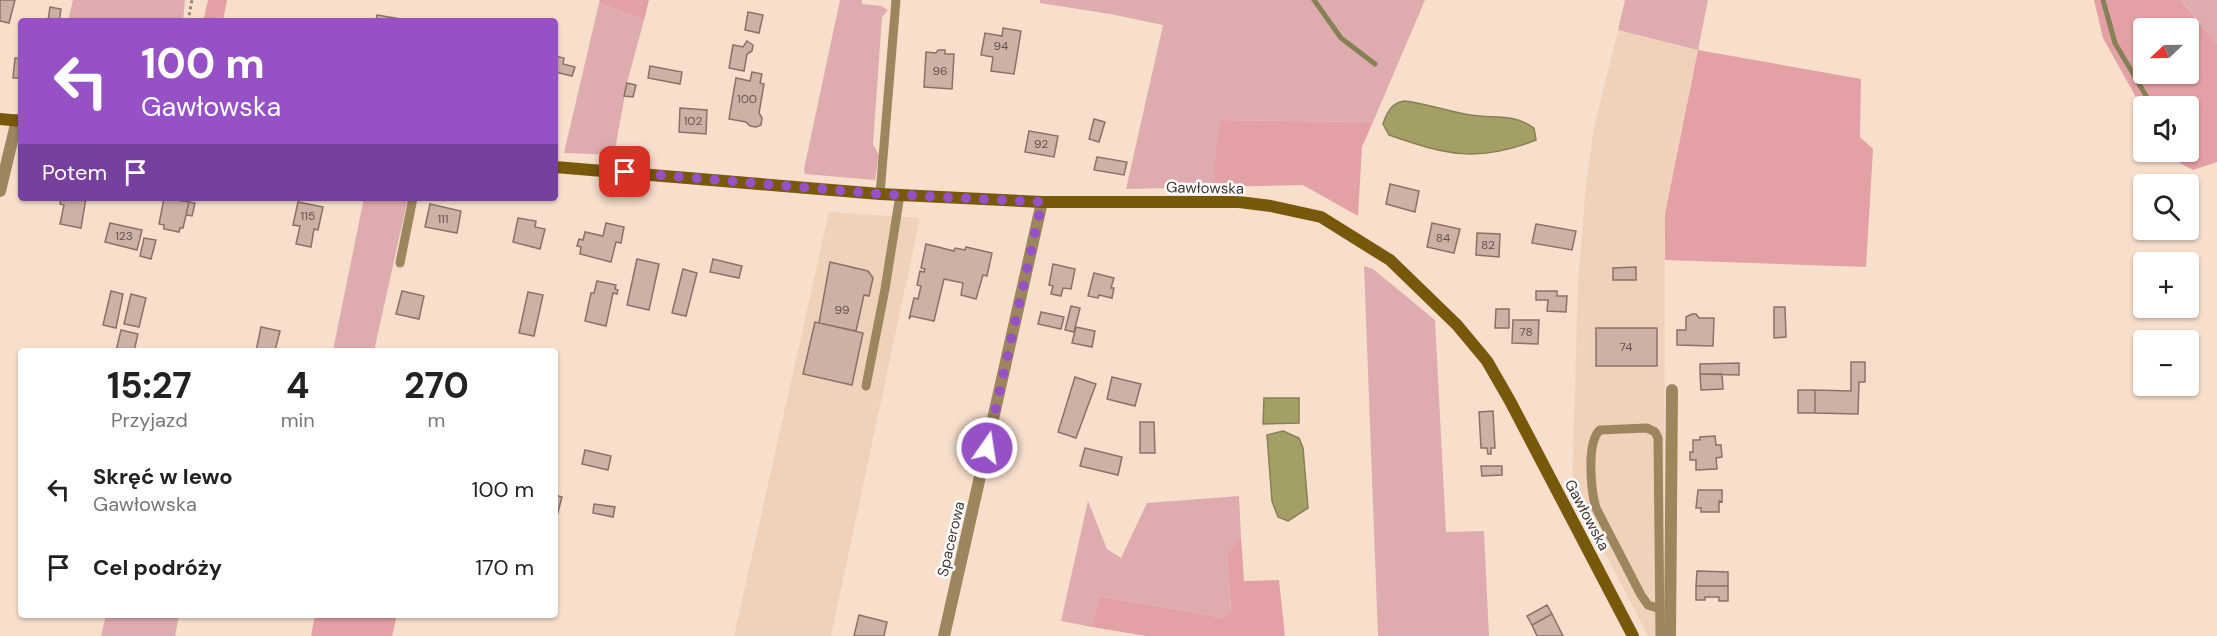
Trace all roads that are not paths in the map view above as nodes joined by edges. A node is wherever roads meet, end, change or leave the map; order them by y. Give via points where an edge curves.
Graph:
1 (896, 0) edge
2 (0, 119) edge
3 (18, 121) edge
4 (18, 125) edge
5 (558, 167) edge
6 (0, 191) edge
7 (880, 194) junction
8 (900, 195) junction
9 (412, 201) edge
10 (1042, 202) junction
11 (400, 263) dead end
12 (866, 386) dead end
13 (1672, 390) dead end
14 (1660, 609) junction
15 (944, 636) edge
16 (1633, 636) edge
17 (1660, 636) edge
18 (1670, 636) edge

1 - 7 lane
2 - 3 street
4 - 6 street
5 - 7 street, Gawłowska
7 - 8 street, Gawłowska
8 - 10 street, Gawłowska
8 - 12 lane
9 - 11 lane
10 - 15 street, Spacerowa
10 - 16 street, Gawłowska via 1239,202 1271,206 1321,217 1390,260 1457,325 1487,362
13 - 18 street
14 - 14 lane via 1658,438 1647,428 1600,430 1594,435 1592,450 1592,496 1596,508 1641,595 1648,605
14 - 17 lane

